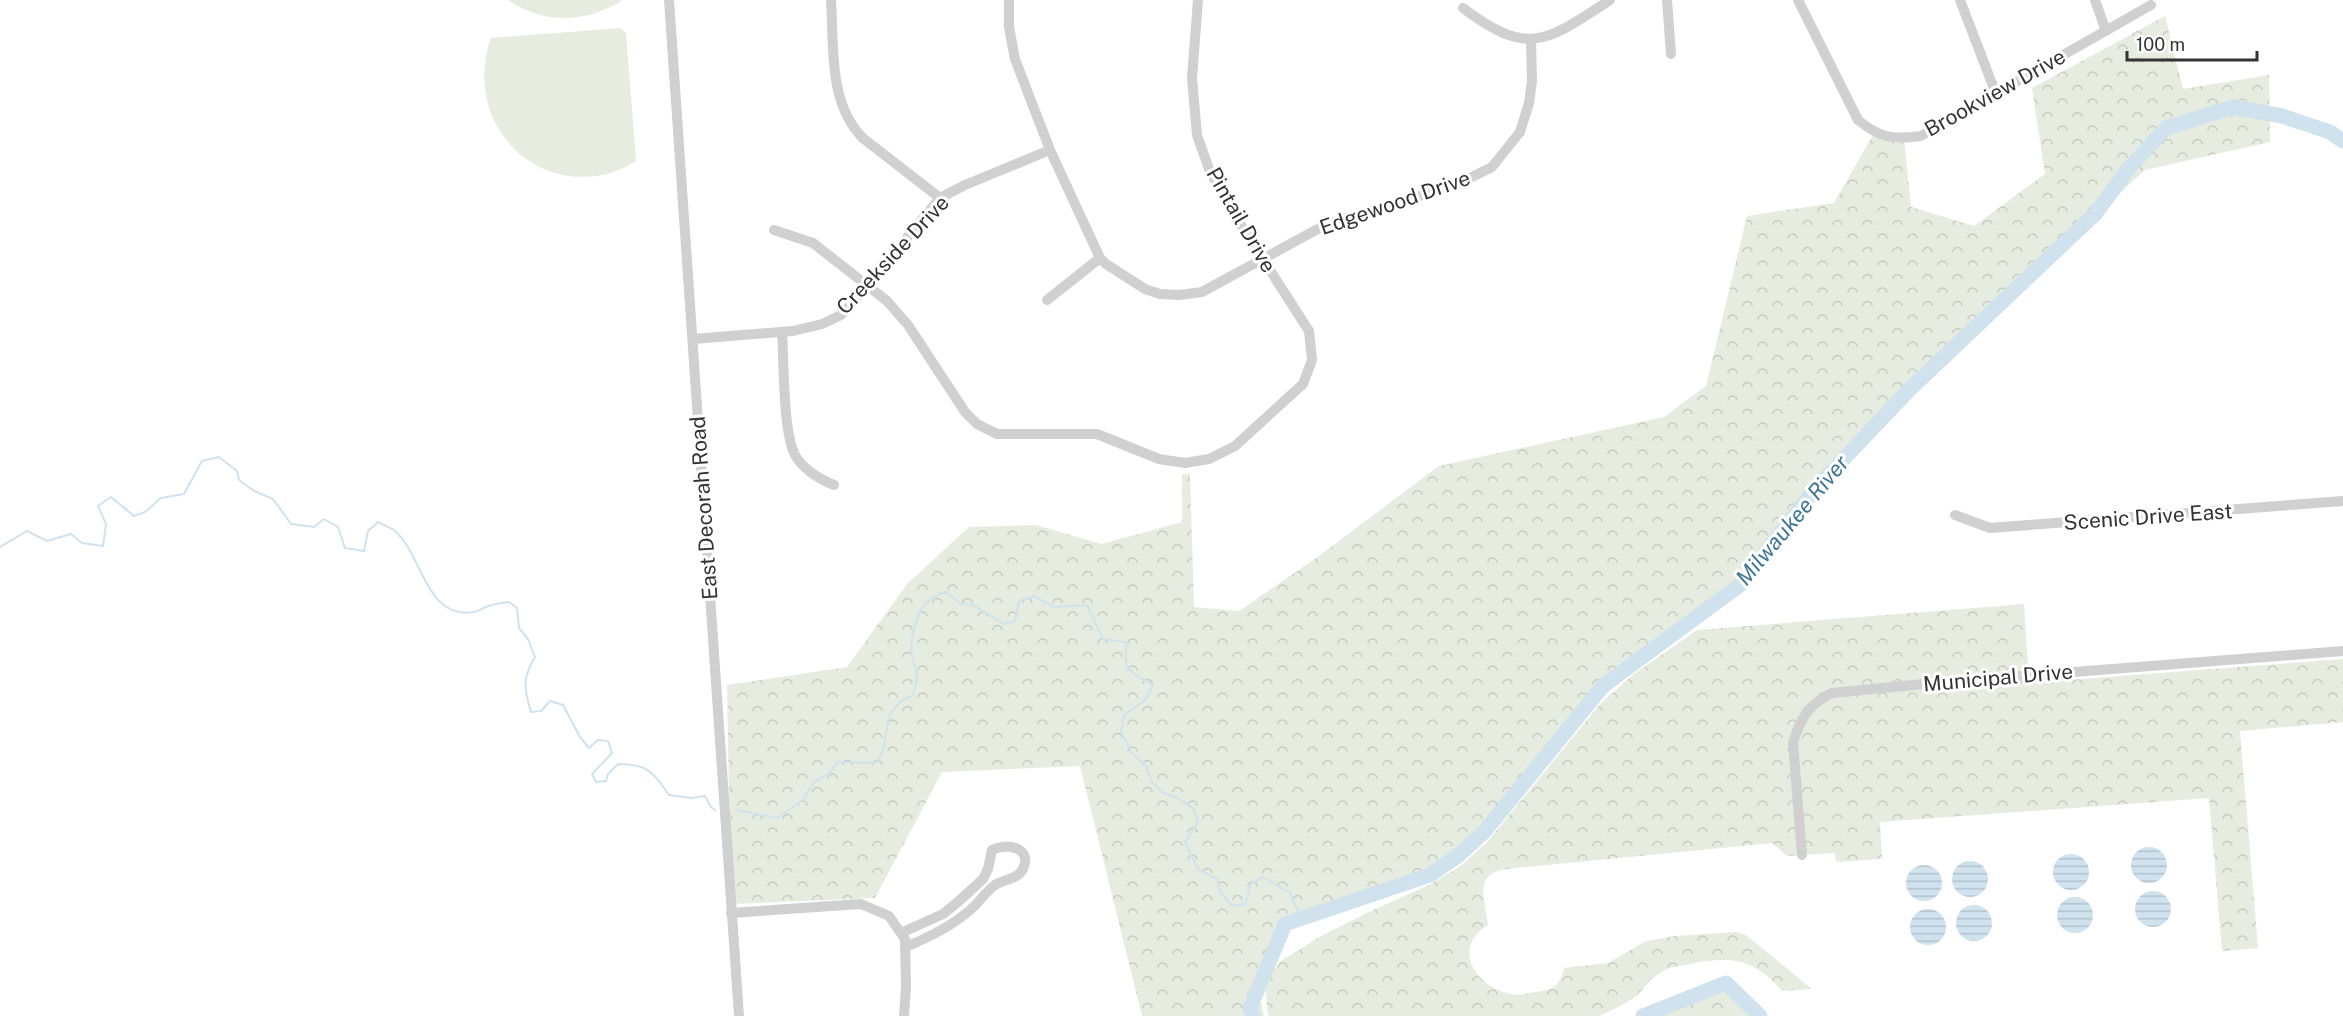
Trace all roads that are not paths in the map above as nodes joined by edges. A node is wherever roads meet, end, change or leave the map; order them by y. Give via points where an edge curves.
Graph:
1 (669, 0) edge
2 (831, 0) edge
3 (1009, 0) edge
4 (1198, 0) edge
5 (1610, 0) edge
6 (1667, 0) edge
7 (1798, 0) edge
8 (1960, 0) edge
9 (2095, 0) edge
10 (2151, 5) dead end
11 (1463, 8) dead end
12 (2106, 30) junction
13 (1531, 40) junction
14 (1671, 54) dead end
15 (1996, 94) junction
16 (1050, 150) junction
17 (940, 198) junction
18 (774, 230) dead end
19 (1100, 258) junction
20 (1263, 260) junction
21 (868, 285) junction
22 (1047, 300) dead end
23 (782, 332) junction
24 (693, 339) junction
25 (834, 485) dead end
26 (2343, 501) edge
27 (1955, 515) dead end
28 (2343, 651) edge
29 (1802, 855) dead end
30 (731, 913) junction
31 (901, 933) junction
32 (905, 946) junction
33 (739, 1016) edge
34 (904, 1016) edge

1 - 24 street, East Decorah Road
2 - 17 street via 837,88 845,114 864,139
3 - 16 street, Edgewood Drive via 1015,59
4 - 20 street, Pintail Drive via 1191,78 1197,135 1209,170
5 - 13 street via 1557,33
6 - 14 street
7 - 15 street, Brookview Drive via 1858,120 1874,133 1904,139 1921,136
8 - 15 street
9 - 12 street
10 - 12 street, Brookview Drive
11 - 13 street via 1506,35
12 - 15 street, Brookview Drive
13 - 20 street, Edgewood Drive via 1529,103 1520,132 1492,167 1456,185 1327,224
16 - 17 street, Creekside Drive
16 - 19 street, Edgewood Drive
17 - 21 street, Creekside Drive
18 - 21 street via 813,243
19 - 20 street, Edgewood Drive via 1145,289 1179,295 1202,292
19 - 22 street
20 - 21 street, Pintail Drive via 1309,331 1312,360 1303,384 1236,446 1209,459 1185,464 1159,459 1097,434 997,434 977,424 908,325
21 - 23 street, Creekside Drive via 841,315 822,324
23 - 24 street, Creekside Drive
23 - 25 street via 789,438 795,455 808,470
24 - 30 street, East Decorah Road
26 - 27 street, Scenic Drive East via 1990,528
28 - 29 street, Municipal Drive via 1832,693 1803,716 1793,743
30 - 31 street via 861,904 889,916
30 - 33 street, East Decorah Road
31 - 32 street
31 - 32 street via 943,914 959,902 982,879 992,850 1010,845 1020,849 1023,869 1016,877 997,884 972,910 949,926
32 - 34 street

